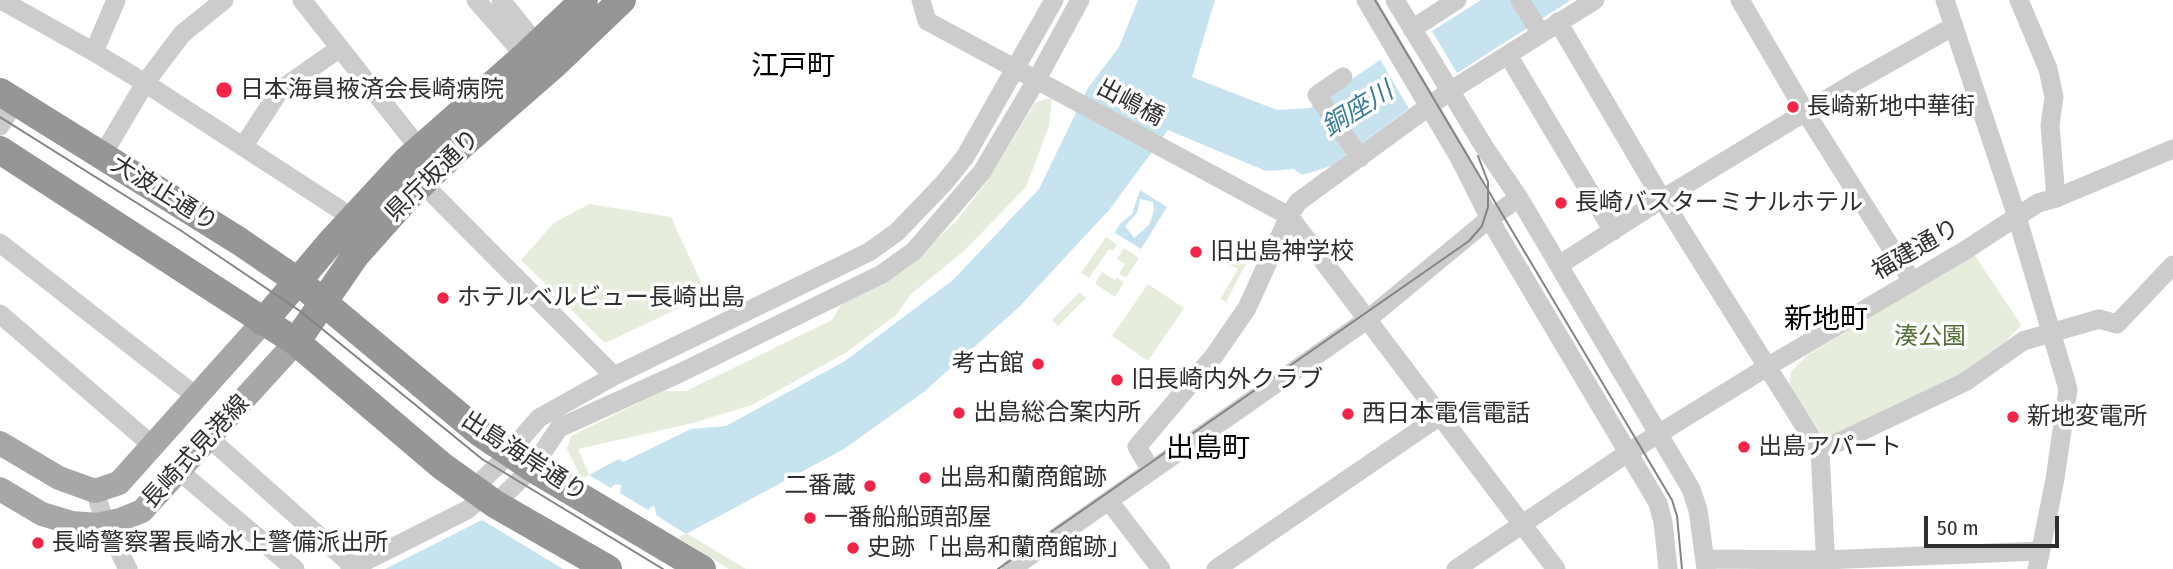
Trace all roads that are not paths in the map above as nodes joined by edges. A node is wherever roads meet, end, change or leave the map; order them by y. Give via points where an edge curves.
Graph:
1 (1, 0) edge
2 (116, 0) edge
3 (224, 0) edge
4 (302, 0) edge
5 (476, 0) edge
6 (501, 0) edge
7 (584, 0) edge
8 (622, 0) edge
9 (921, 0) edge
10 (1054, 0) edge
11 (1080, 0) edge
12 (1366, 0) edge
13 (1395, 0) edge
14 (1457, 0) edge
15 (1520, 0) edge
16 (1595, 0) edge
17 (1740, 0) edge
18 (1945, 0) edge
19 (2019, 0) edge
20 (1558, 22) junction
21 (1954, 26) junction
22 (1412, 29) junction
23 (1541, 34) junction
24 (340, 48) junction
25 (531, 51) junction
26 (94, 52) junction
27 (1508, 55) junction
28 (1016, 68) junction
29 (1343, 77) dead end
30 (1037, 79) junction
31 (145, 83) junction
32 (1450, 91) junction
33 (8, 96) edge
34 (1429, 108) junction
35 (1806, 113) junction
36 (0, 126) edge
37 (243, 147) junction
38 (419, 148) junction
39 (2173, 149) edge
40 (0, 150) edge
41 (102, 156) junction
42 (1360, 158) junction
43 (422, 183) junction
44 (1519, 198) junction
45 (2056, 198) junction
46 (1662, 199) junction
47 (1289, 216) junction
48 (2017, 217) junction
49 (353, 218) junction
50 (1490, 218) junction
51 (1613, 231) junction
52 (0, 243) edge
53 (1559, 265) junction
54 (2173, 265) edge
55 (1912, 281) junction
56 (299, 282) junction
57 (324, 302) junction
58 (0, 314) edge
59 (1368, 319) junction
60 (263, 322) junction
61 (2051, 331) junction
62 (296, 342) junction
63 (1767, 367) junction
64 (614, 376) junction
65 (197, 397) junction
66 (1440, 416) junction
67 (1660, 435) junction
68 (209, 438) junction
69 (0, 443) edge
70 (153, 446) junction
71 (1820, 451) junction
72 (1629, 452) junction
73 (521, 460) junction
74 (1151, 470) junction
75 (179, 471) junction
76 (0, 489) edge
77 (95, 491) junction
78 (490, 500) junction
79 (1109, 501) junction
80 (105, 523) junction
81 (1523, 523) junction
82 (2038, 560) edge
83 (691, 562) edge
84 (1705, 564) edge
85 (1826, 564) edge
86 (352, 568) edge
87 (128, 569) edge
88 (295, 569) edge
89 (608, 569) edge
90 (1012, 569) edge
91 (1161, 569) edge
92 (1216, 569) edge
93 (1456, 569) edge
94 (1556, 569) edge
95 (1668, 569) edge

1 - 26 street
2 - 26 street
3 - 31 street via 182,34
4 - 24 street
5 - 25 street
6 - 25 street
7 - 25 highway, 県庁坂通り
8 - 43 highway, 県庁坂通り
9 - 28 street, 出嶋橋 via 927,21
10 - 28 street
11 - 30 street
12 - 34 street
13 - 22 street
14 - 22 street
15 - 23 street
16 - 20 street
17 - 35 street
18 - 21 street
19 - 45 street via 2049,69
20 - 23 street
20 - 46 street
21 - 35 street
21 - 48 street
22 - 32 street
23 - 27 street
24 - 37 street via 280,90
24 - 38 street
25 - 38 highway, 県庁坂通り
26 - 31 street
27 - 32 street
27 - 51 street
28 - 30 street, 出嶋橋
28 - 64 street via 965,157 897,232 869,252
29 - 42 street via 1317,95
30 - 47 street, 出嶋橋
30 - 73 street via 982,172 914,251 882,274 559,428
31 - 37 street
31 - 41 street
32 - 34 street
32 - 44 street
33 - 36 street
33 - 41 highway, 大波止通り
34 - 42 street
34 - 50 street
35 - 46 street
35 - 55 street
37 - 49 street
38 - 49 highway, 県庁坂通り
39 - 45 street, 福建通り
40 - 60 highway
41 - 56 highway, 大波止通り
42 - 47 street via 1298,202
43 - 57 highway, 県庁坂通り via 355,256
43 - 64 street
44 - 50 street
44 - 53 street
45 - 48 street, 福建通り
46 - 51 street
46 - 63 street
47 - 59 street
47 - 74 street via 1247,308 1214,356 1137,447
48 - 55 street, 福建通り
48 - 61 street
49 - 56 highway, 県庁坂通り
50 - 59 street
50 - 72 street
51 - 53 street
52 - 65 street
53 - 67 street
54 - 61 street via 2117,324 2099,319
55 - 63 street, 福建通り
56 - 57 highway, 大波止通り
56 - 60 highway, 県庁坂通り
57 - 62 highway, 県庁坂通り
57 - 73 highway, 出島海岸通り via 480,433
58 - 70 street
59 - 66 street
59 - 74 street
60 - 62 highway
60 - 65 main road, 長崎式見港線
61 - 71 street via 2023,341 1965,383
61 - 82 street via 2068,389
62 - 68 main road, 長崎式見港線
62 - 78 highway, 出島海岸通り via 442,466
63 - 67 street, 福建通り
63 - 71 street
64 - 73 street via 538,418
65 - 70 main road, 長崎式見港線
66 - 81 street
66 - 92 street
67 - 72 street, 福建通り
67 - 84 street via 1698,509
68 - 75 main road, 長崎式見港線
68 - 86 street
69 - 77 main road via 59,478
70 - 77 main road, 長崎式見港線 via 119,483
71 - 85 street
72 - 81 street, 福建通り
72 - 95 street via 1658,503
73 - 78 street
73 - 78 street
73 - 83 highway, 出島海岸通り
74 - 79 street
75 - 80 main road, 長崎式見港線 via 142,512
75 - 88 street
76 - 80 main road, 長崎式見港線 via 42,514 72,523
77 - 80 street
78 - 86 street
78 - 89 highway, 出島海岸通り
79 - 90 street
79 - 91 street
80 - 87 street
81 - 93 street, 福建通り
81 - 94 street
82 - 85 street
84 - 85 street

